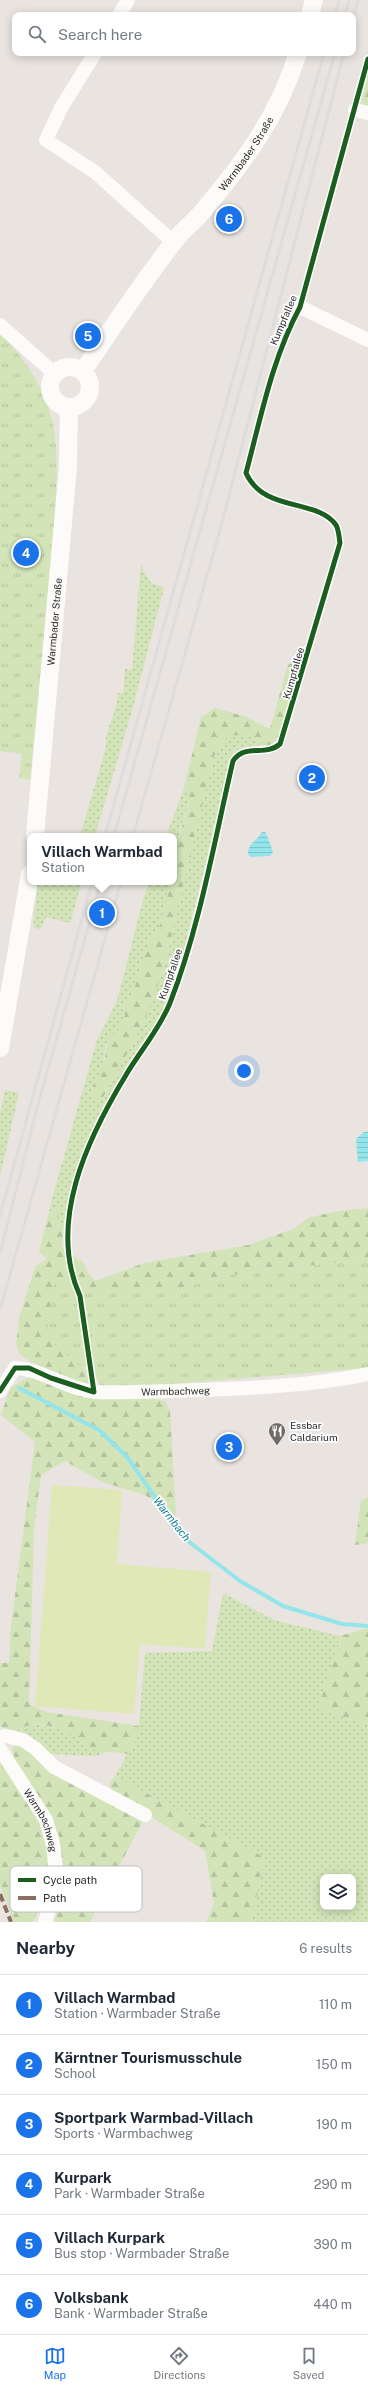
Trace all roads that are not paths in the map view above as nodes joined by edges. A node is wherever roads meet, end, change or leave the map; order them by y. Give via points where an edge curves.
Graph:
1 (128, 0) edge
2 (314, 0) edge
3 (121, 12) edge
4 (311, 12) edge
5 (93, 56) edge
6 (297, 56) edge
7 (173, 242) junction
8 (300, 308) dead end
9 (0, 325) edge
10 (368, 340) edge
11 (82, 371) junction
12 (55, 374) junction
13 (69, 407) junction
14 (35, 833) edge
15 (28, 885) edge
16 (0, 1048) edge
17 (368, 1374) edge
18 (0, 1391) edge
19 (0, 1737) edge
20 (0, 1749) edge
21 (145, 1815) dead end
22 (55, 1866) edge

1 - 3 street
2 - 4 street
5 - 7 street via 61,108 46,140 95,172
6 - 7 street, Warmbader Straße via 266,128 248,157 200,215
7 - 11 street, Warmbader Straße
8 - 10 street, Kumpfallee
9 - 12 street
11 - 12 street via 71,367
11 - 13 street via 90,382 89,394 81,404
12 - 13 street via 51,385 53,396 60,404
13 - 14 street, Warmbader Straße via 68,468
15 - 16 street
17 - 18 street, Warmbachweg via 340,1380 224,1390 94,1392 29,1368 15,1368
19 - 21 street via 23,1740 54,1767
20 - 22 street, Warmbachweg via 46,1820 53,1845

